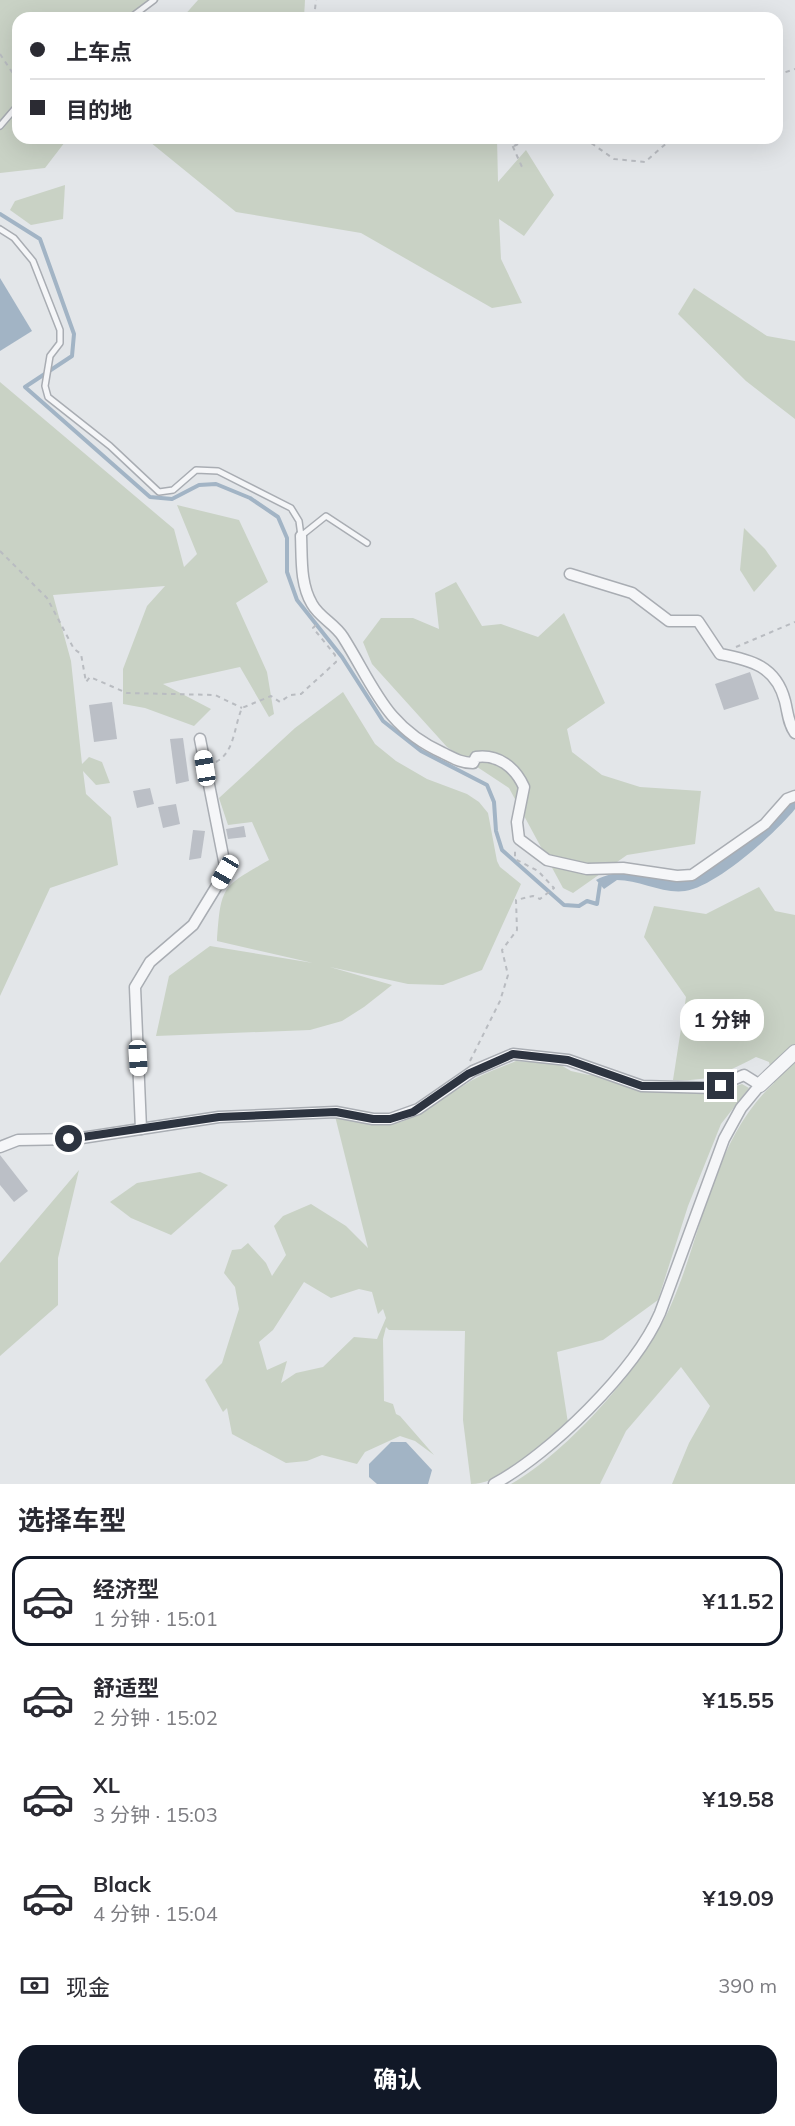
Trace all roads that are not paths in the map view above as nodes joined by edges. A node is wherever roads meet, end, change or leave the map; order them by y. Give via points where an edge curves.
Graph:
1 (154, 0) edge
2 (138, 12) edge
3 (12, 112) edge
4 (0, 126) edge
5 (0, 229) edge
6 (301, 536) junction
7 (367, 543) dead end
8 (570, 574) dead end
9 (795, 734) edge
10 (200, 739) dead end
11 (795, 796) edge
12 (795, 1052) edge
13 (760, 1085) junction
14 (141, 1129) junction
15 (0, 1147) edge
16 (494, 1484) edge

1 - 2 lane
3 - 4 lane
5 - 6 lane via 14,238 33,261 60,330 60,343 48,366 44,392 48,397 110,446 159,492 173,490 196,470 218,471 291,508 299,520
6 - 7 lane via 326,516
6 - 11 street via 302,570 311,604 342,635 380,702 407,731 432,748 464,763 488,756 510,766 524,787 517,822 519,839 547,860 598,871 623,868 692,875 765,824 787,799
8 - 9 street via 632,593 669,621 698,621 720,654 753,662 776,682
10 - 14 street via 226,871 193,925 150,962 135,987
12 - 13 street
13 - 14 street via 744,1075 711,1088 642,1086 594,1067 528,1054 502,1058 462,1077 418,1109 390,1119 327,1112 219,1117
13 - 16 street via 741,1108 724,1139 650,1333 617,1376 559,1438 530,1463
14 - 15 street via 69,1139 18,1140

